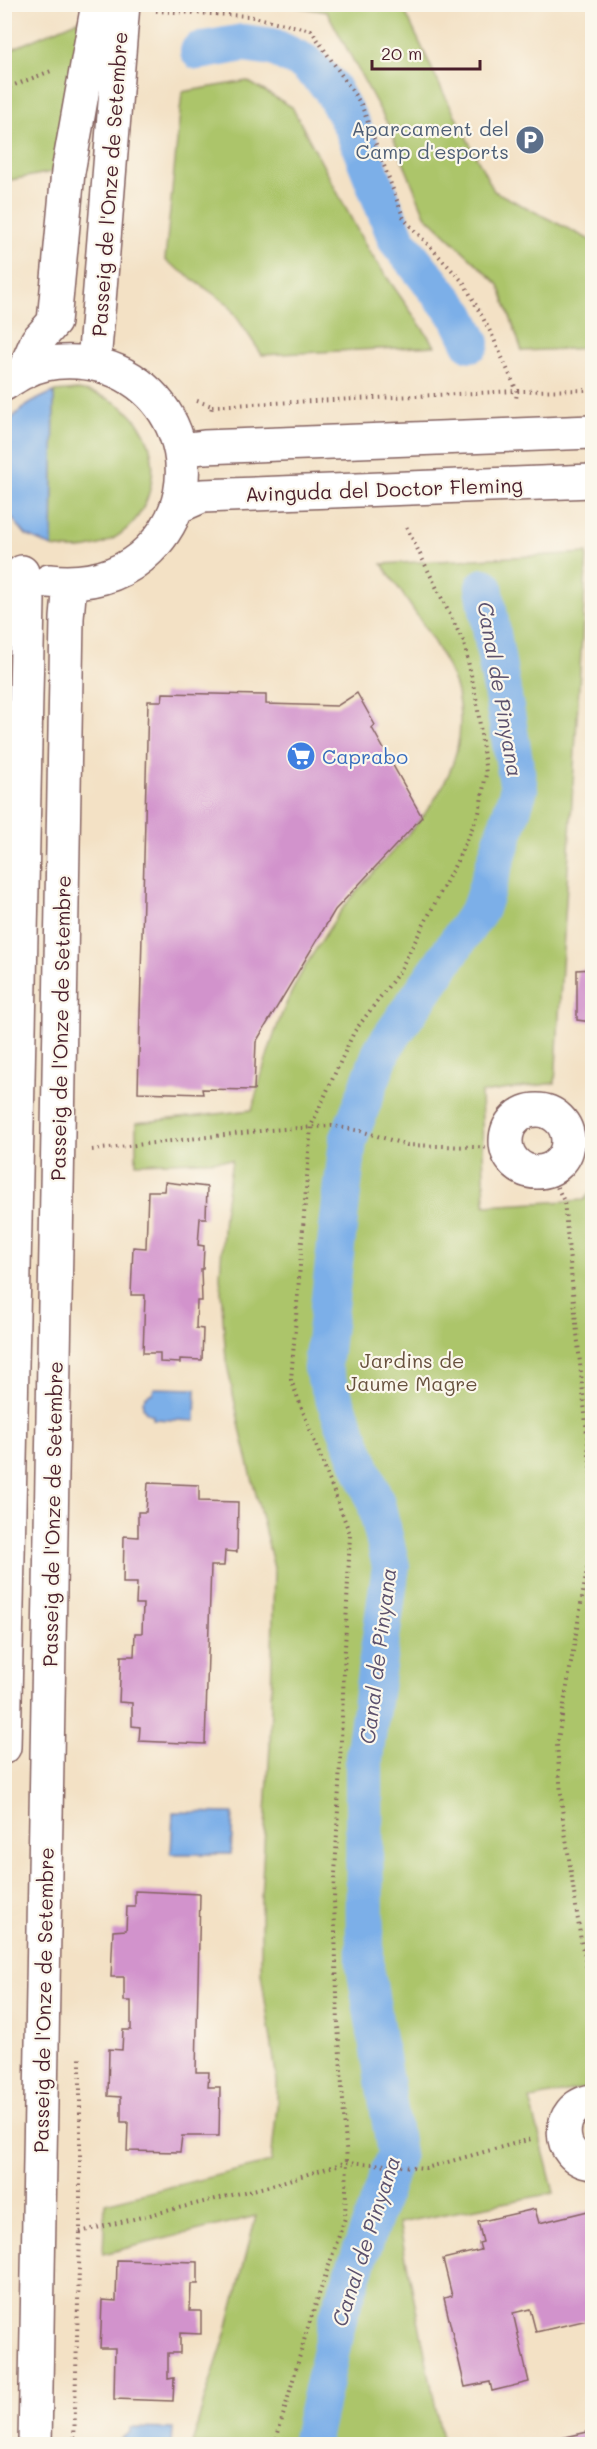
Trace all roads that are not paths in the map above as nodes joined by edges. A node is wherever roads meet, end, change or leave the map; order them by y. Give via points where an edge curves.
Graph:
1 (98, 4) edge
2 (134, 7) edge
3 (94, 363) junction
4 (14, 378) edge
5 (592, 432) edge
6 (181, 450) junction
7 (592, 481) edge
8 (177, 507) junction
9 (13, 566) edge
10 (70, 583) junction
11 (580, 1132) edge
12 (4, 1747) edge
13 (592, 2101) edge
14 (592, 2163) edge
15 (35, 2445) edge

1 - 4 street, Passeig de l'Onze de Setembre via 68,172 54,322
2 - 3 street, Passeig de l'Onze de Setembre
3 - 4 street via 59,361
3 - 6 street via 125,373 151,393 170,420
5 - 6 street
6 - 8 street via 183,478
7 - 8 street, Avinguda del Doctor Fleming via 202,496
8 - 10 street via 161,538 136,563 105,578
9 - 10 street via 45,580
9 - 12 street, Passeig de l'Onze de Setembre via 28,600
10 - 15 street, Passeig de l'Onze de Setembre
11 - 11 street via 558,1165 549,1171 527,1171 517,1166 506,1148 509,1126 523,1112 532,1110 551,1112
13 - 14 street via 571,2111 563,2131 569,2150

